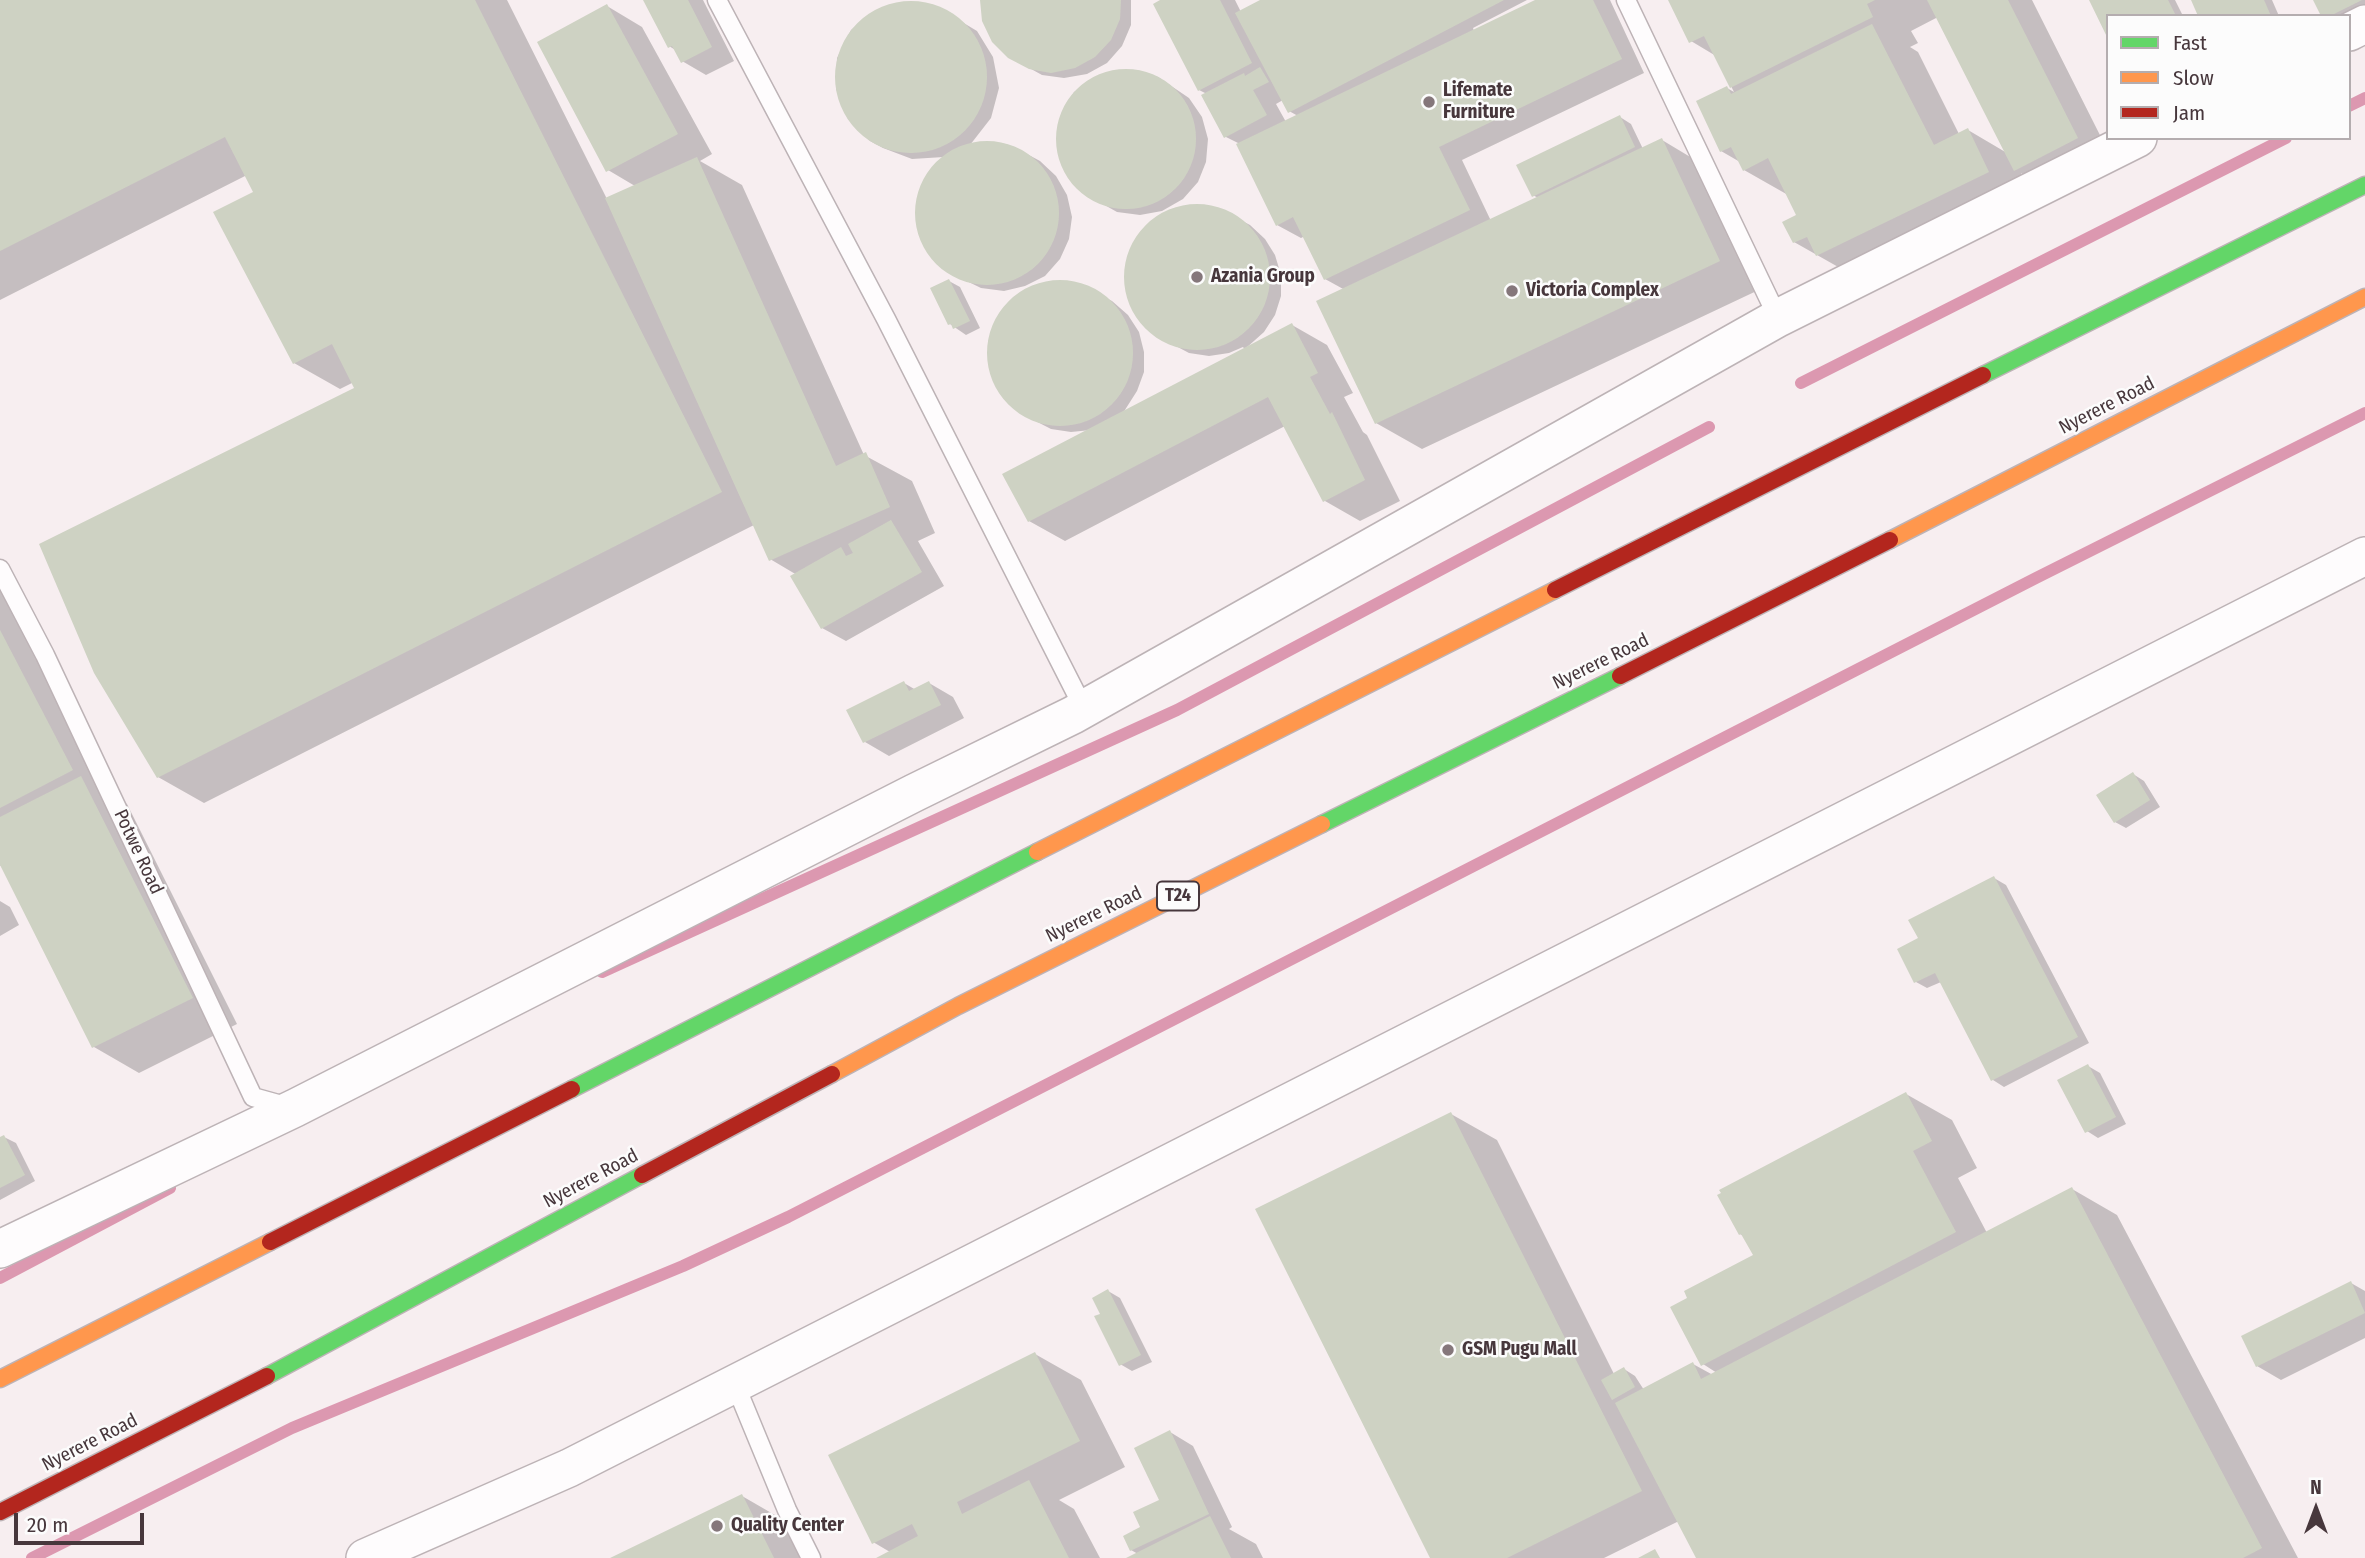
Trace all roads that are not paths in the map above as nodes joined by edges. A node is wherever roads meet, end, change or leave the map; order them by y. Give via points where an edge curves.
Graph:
1 (717, 0) edge
2 (1626, 0) edge
3 (2134, 140) edge
4 (2365, 185) edge
5 (2365, 297) edge
6 (1778, 318) junction
7 (2365, 556) edge
8 (0, 569) edge
9 (1084, 709) junction
10 (295, 1108) junction
11 (0, 1249) edge
12 (0, 1379) edge
13 (735, 1384) junction
14 (0, 1512) edge
15 (365, 1558) edge
16 (810, 1558) edge

1 - 9 lane
2 - 6 lane
3 - 6 street
4 - 12 highway via 1770,481
5 - 14 highway, Nyerere Road / T24 via 1746,613 958,1006 203,1410
6 - 9 street
7 - 13 street
8 - 10 lane, Potwe Road via 253,1097
9 - 10 street
10 - 11 street
13 - 15 street via 569,1468
13 - 16 lane

